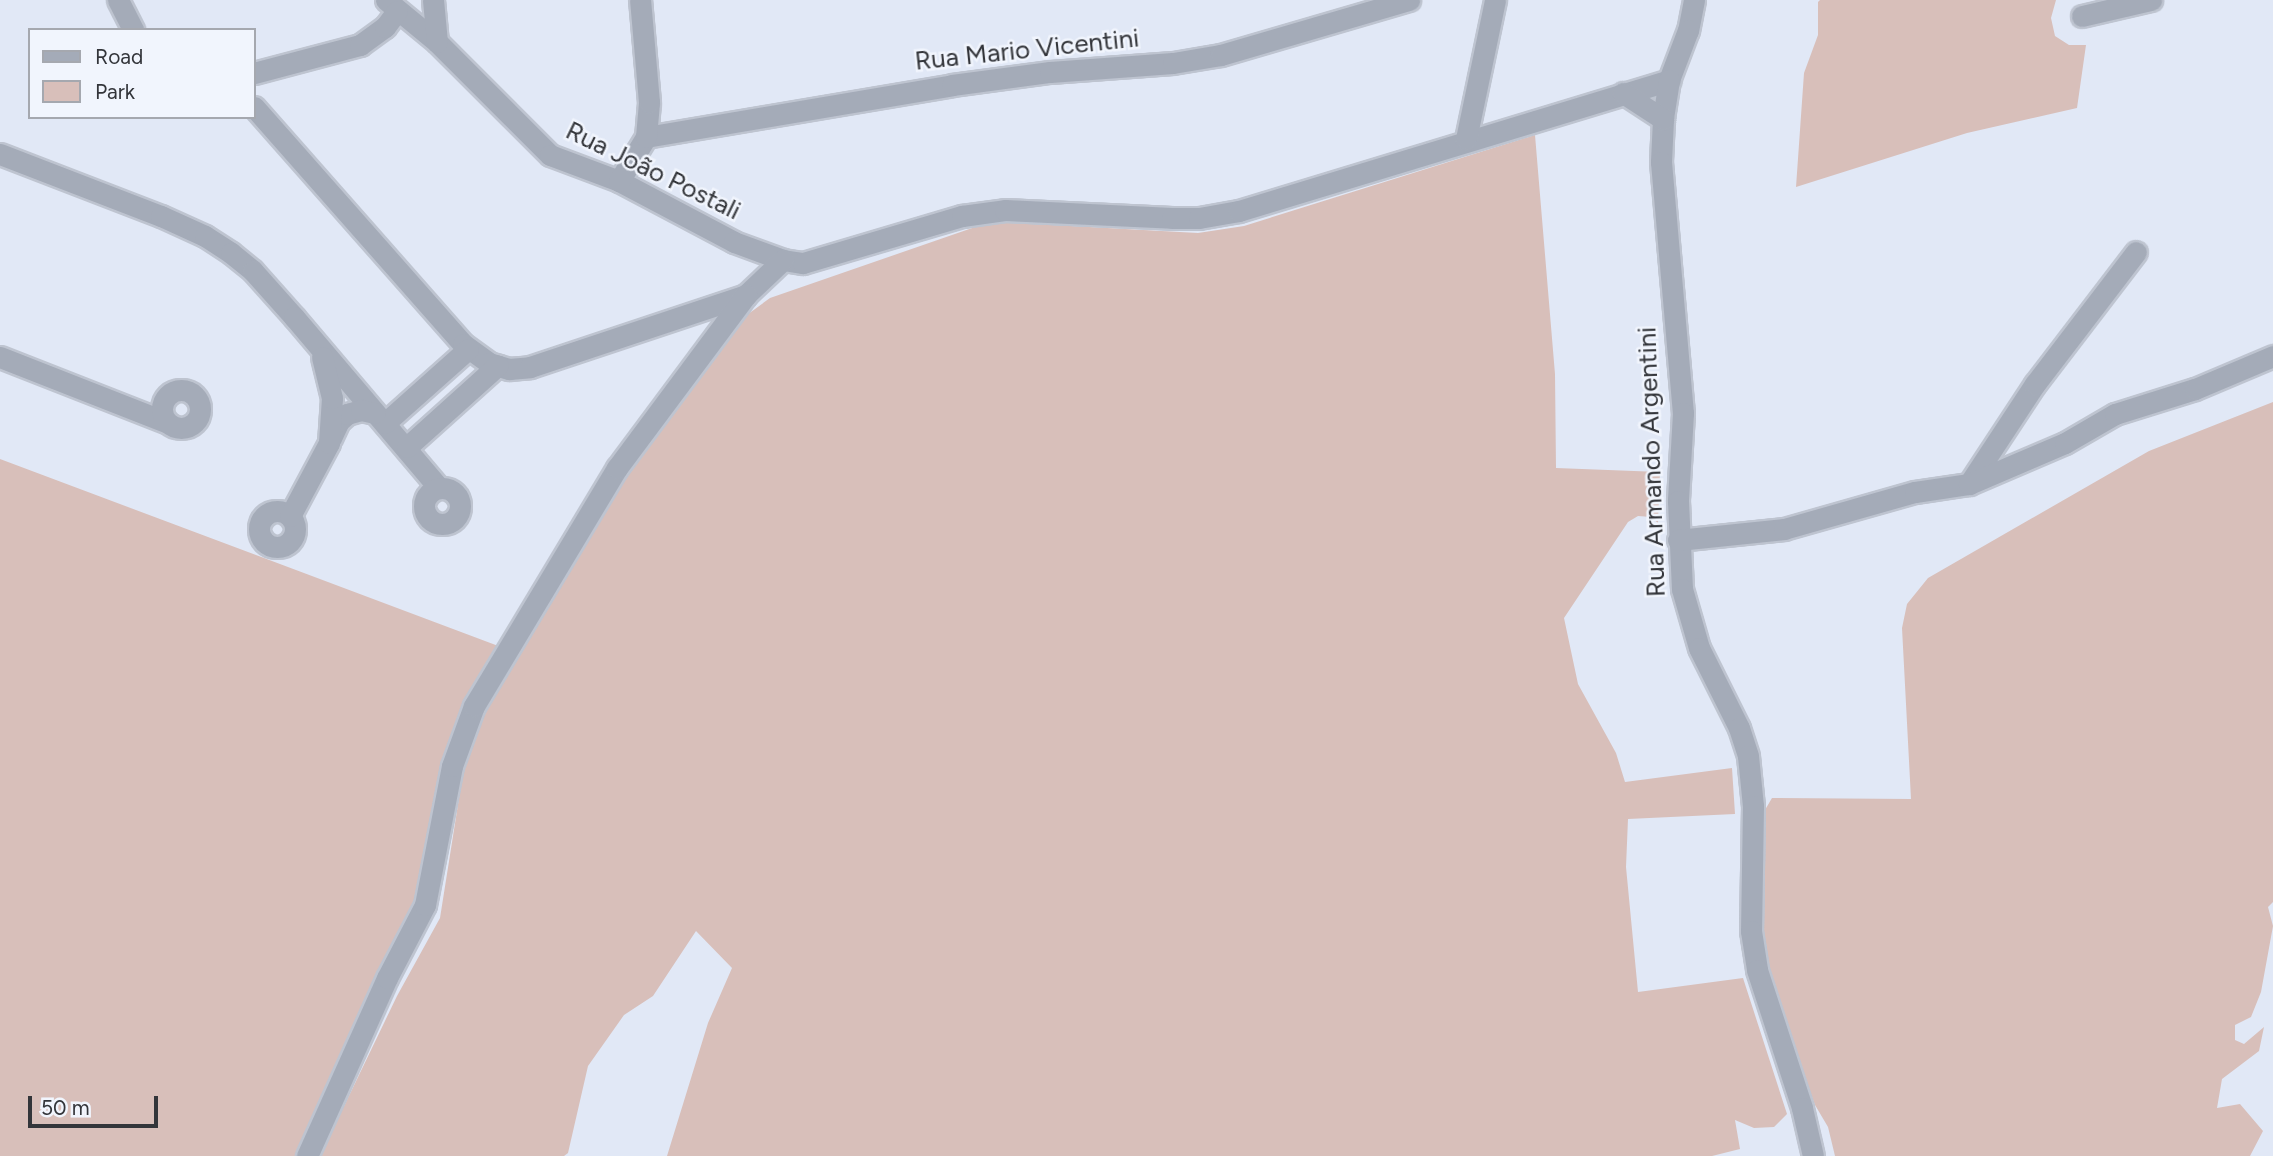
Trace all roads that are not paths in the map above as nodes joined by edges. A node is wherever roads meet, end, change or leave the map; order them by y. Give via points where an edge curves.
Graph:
1 (118, 0) edge
2 (433, 0) edge
3 (640, 0) edge
4 (1409, 0) edge
5 (1495, 0) edge
6 (1694, 0) edge
7 (2151, 0) edge
8 (391, 6) edge
9 (2082, 16) dead end
10 (132, 28) edge
11 (437, 42) junction
12 (256, 72) edge
13 (1669, 80) junction
14 (1623, 93) junction
15 (256, 109) edge
16 (1663, 119) junction
17 (646, 137) junction
18 (1466, 139) junction
19 (0, 153) edge
20 (620, 181) junction
21 (2136, 252) dead end
22 (783, 260) junction
23 (746, 295) junction
24 (319, 349) junction
25 (468, 349) junction
26 (2273, 356) edge
27 (0, 357) edge
28 (498, 365) junction
29 (380, 418) junction
30 (168, 423) dead end
31 (329, 443) junction
32 (407, 447) junction
33 (1969, 484) junction
34 (439, 488) dead end
35 (290, 516) dead end
36 (1678, 540) junction
37 (307, 1156) edge
38 (1813, 1156) edge

1 - 10 street
2 - 11 street
3 - 17 street via 649,102
4 - 17 street, Rua Mario Vicentini via 1220,55 952,85
5 - 18 street
6 - 13 street, Rua Armando Argentini
7 - 9 street
8 - 11 street, Rua João Postali
8 - 12 street via 385,27 360,45
11 - 20 street, Rua João Postali via 550,155
13 - 14 street
13 - 16 street, Rua Armando Argentini
14 - 16 street
14 - 18 street
15 - 25 street
16 - 36 street, Rua Armando Argentini via 1661,163 1683,413
17 - 20 street
18 - 22 street via 1239,211 1199,218 1005,210 962,216 803,263
19 - 24 street via 205,236 253,271
20 - 22 street, Rua João Postali via 734,242
21 - 33 street via 2035,384
22 - 23 street
23 - 28 street via 541,365 509,369
23 - 37 street via 604,488 474,706 453,766 425,905
24 - 29 street
24 - 31 street via 332,398
25 - 28 street
25 - 29 street
26 - 33 street via 2195,389 2115,414 2065,443
27 - 30 street
28 - 32 street
29 - 31 street via 361,410 347,414
29 - 32 street
31 - 35 street
32 - 34 street
33 - 36 street via 1915,492 1784,529
36 - 38 street, Rua Armando Argentini via 1688,617 1748,756 1753,806 1751,931 1757,971

